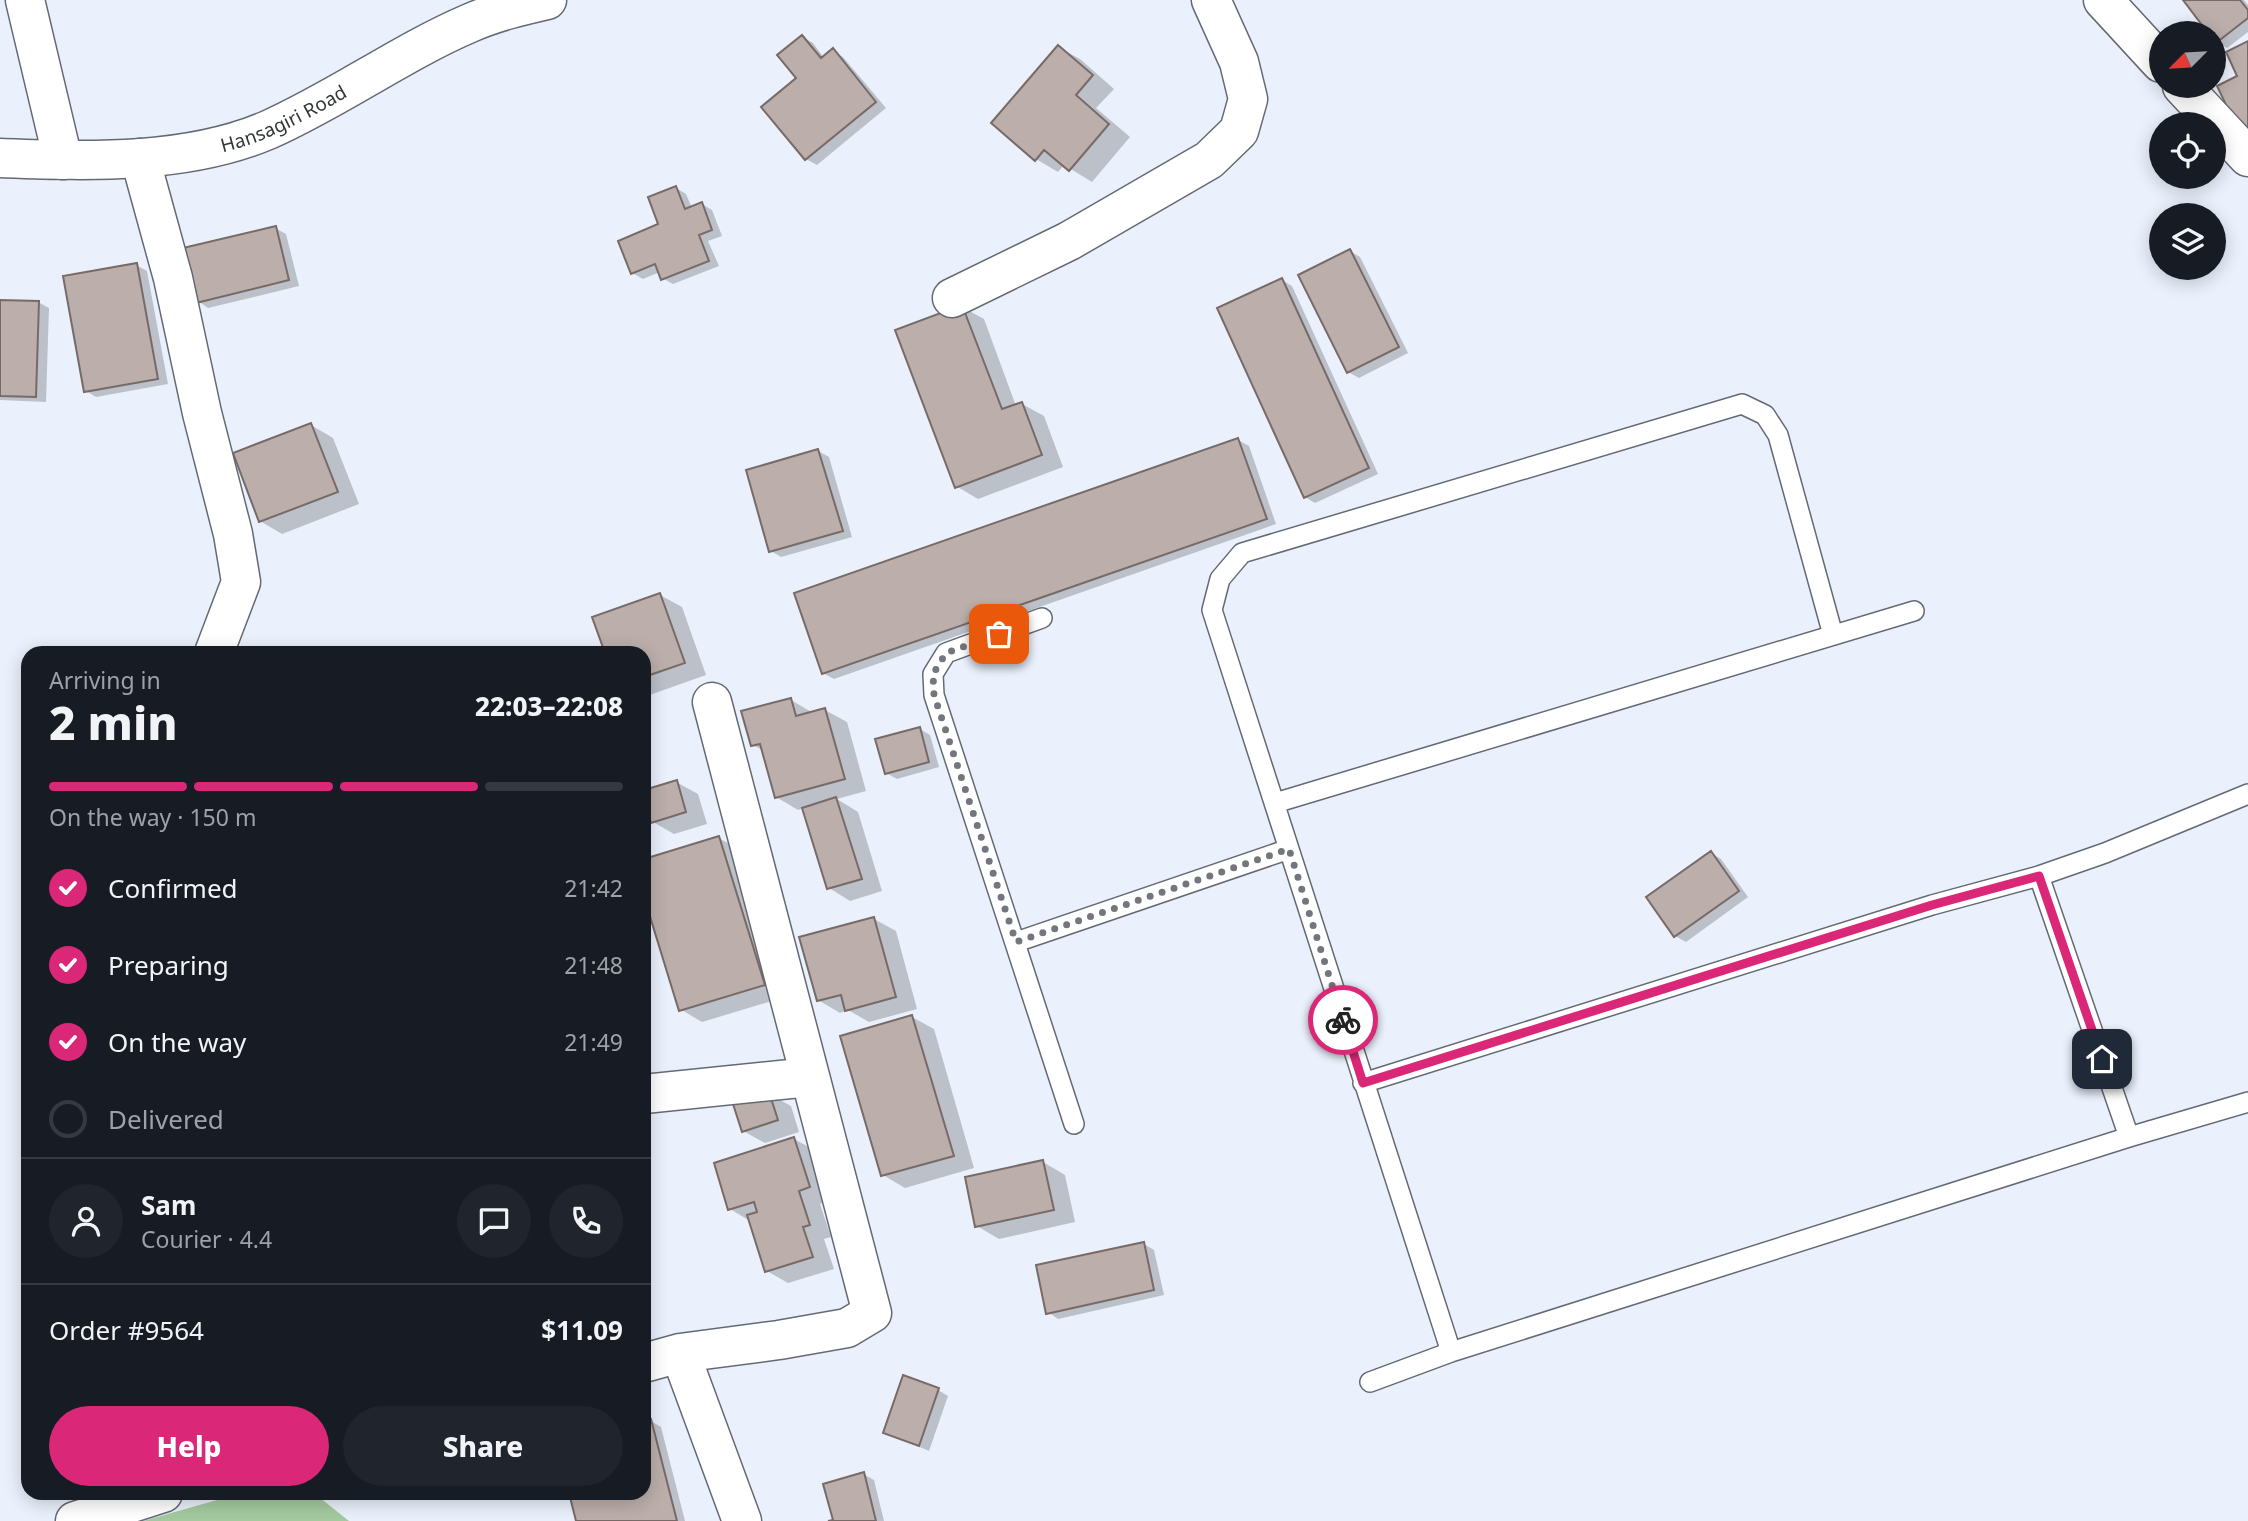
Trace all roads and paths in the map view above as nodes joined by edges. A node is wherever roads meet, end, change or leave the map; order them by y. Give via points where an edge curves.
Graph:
1 (25, 0) edge
2 (547, 0) edge
3 (1212, 0) edge
4 (2103, 0) edge
5 (2149, 50) edge
6 (2193, 98) edge
7 (2248, 156) edge
8 (0, 158) edge
9 (140, 158) junction
10 (63, 160) junction
11 (952, 298) dead end
12 (1914, 611) dead end
13 (1042, 618) dead end
14 (1833, 635) junction
15 (217, 646) edge
16 (712, 702) dead end
17 (2248, 794) edge
18 (1275, 803) junction
19 (1289, 849) junction
20 (2039, 876) junction
21 (1016, 942) junction
22 (810, 1077) junction
23 (1363, 1083) junction
24 (651, 1093) edge
25 (2248, 1102) edge
26 (1074, 1124) dead end
27 (2129, 1137) junction
28 (1451, 1352) junction
29 (680, 1353) junction
30 (651, 1361) edge
31 (1370, 1382) dead end
32 (141, 1500) edge
33 (75, 1521) edge
34 (742, 1521) edge

1 - 10 street
2 - 9 street, Hansagiri Road via 472,22 267,130 221,146
3 - 11 street via 1248,99 1239,131 1197,167 1069,241
4 - 5 street
6 - 7 street
8 - 10 street, Hansagiri Road
9 - 10 street, Hansagiri Road
9 - 15 street via 173,278 241,582
12 - 14 lane
13 - 21 lane via 946,653 933,674 934,695
14 - 18 lane
14 - 18 lane via 1778,435 1765,415 1742,404 1242,553 1220,579 1212,610
16 - 22 street
17 - 20 lane
18 - 19 lane
19 - 21 lane
19 - 23 lane
20 - 23 lane via 1919,909
20 - 27 lane
21 - 26 lane
22 - 24 street
22 - 29 street via 872,1313 847,1328
23 - 28 lane
25 - 27 lane
27 - 28 lane
28 - 31 lane
29 - 30 street
29 - 34 street
32 - 33 street

